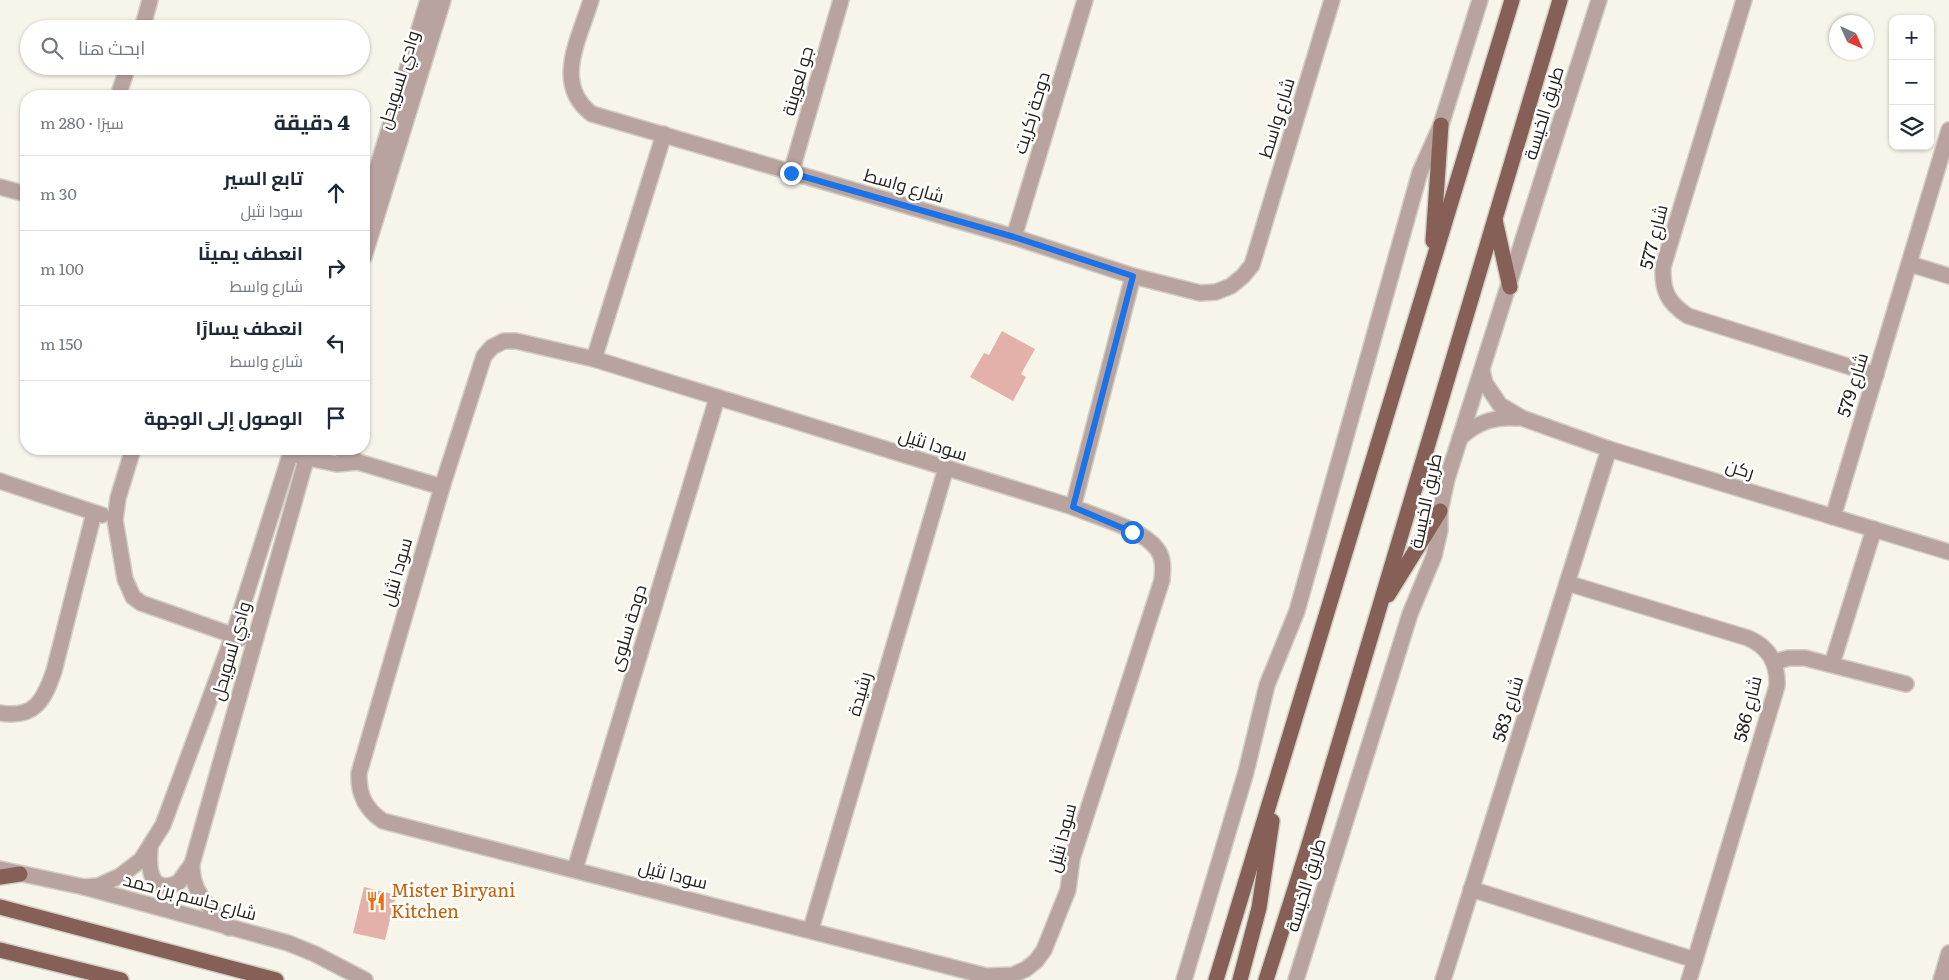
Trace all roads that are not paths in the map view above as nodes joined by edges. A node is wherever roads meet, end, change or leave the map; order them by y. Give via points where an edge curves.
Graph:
1 (150, 0) edge
2 (428, 0) edge
3 (443, 0) edge
4 (591, 0) edge
5 (841, 0) edge
6 (1085, 0) edge
7 (1332, 0) edge
8 (1480, 0) edge
9 (1512, 0) edge
10 (1560, 0) edge
11 (1599, 0) edge
12 (1744, 0) edge
13 (144, 20) edge
14 (125, 75) edge
15 (120, 90) edge
16 (1441, 125) junction
17 (1949, 130) edge
18 (664, 134) junction
19 (791, 173) junction
20 (0, 187) edge
21 (20, 192) edge
22 (370, 192) edge
23 (1495, 218) junction
24 (370, 237) edge
25 (1014, 237) junction
26 (1435, 257) junction
27 (1910, 264) junction
28 (1133, 276) junction
29 (1949, 276) edge
30 (1510, 287) junction
31 (594, 359) junction
32 (1482, 370) junction
33 (1876, 375) junction
34 (717, 398) junction
35 (1522, 418) junction
36 (1460, 438) junction
37 (1609, 449) junction
38 (131, 455) edge
39 (290, 455) edge
40 (306, 455) edge
41 (312, 455) edge
42 (348, 455) edge
43 (358, 462) junction
44 (946, 468) junction
45 (0, 481) edge
46 (442, 486) junction
47 (1073, 507) junction
48 (1440, 510) junction
49 (94, 513) junction
50 (1833, 517) junction
51 (115, 520) junction
52 (1874, 529) junction
53 (1949, 552) edge
54 (1567, 583) junction
55 (1376, 614) junction
56 (234, 636) junction
57 (253, 641) junction
58 (1774, 662) junction
59 (1832, 664) junction
60 (1906, 684) dead end
61 (0, 713) edge
62 (1277, 780) junction
63 (150, 849) junction
64 (192, 864) junction
65 (0, 869) edge
66 (576, 869) junction
67 (20, 874) junction
68 (0, 877) edge
69 (84, 888) junction
70 (1472, 889) junction
71 (0, 908) edge
72 (229, 928) junction
73 (811, 929) junction
74 (0, 950) edge
75 (1949, 953) edge
76 (1695, 960) junction
77 (120, 980) edge
78 (276, 980) edge
79 (365, 980) edge
80 (1184, 980) edge
81 (1216, 980) edge
82 (1240, 980) edge
83 (1266, 980) edge
84 (1296, 980) edge
85 (1443, 980) edge
86 (1689, 980) edge
87 (1941, 980) edge

1 - 13 street
2 - 22 street, وادي لسويحل
3 - 24 street, وادي لسويحل
4 - 18 street, شارع واسط via 570,73 575,96 582,106 597,116
5 - 19 street, جو لعوينة
6 - 25 street, دوحة زكريت
7 - 28 street, شارع واسط via 1252,265 1231,286 1216,292 1200,293
8 - 16 street
9 - 26 main road
10 - 23 main road, طريق الخيسة
11 - 30 street, طريق الخيسة
12 - 33 street, شارع 577 via 1662,267 1662,284 1668,298 1688,316
14 - 15 street
16 - 26 main road via 1433,238
16 - 80 street via 1420,172 1297,611 1267,684 1246,772
17 - 27 street, شارع 579
18 - 19 street, شارع واسط
18 - 31 street
19 - 25 street, شارع واسط
20 - 21 street
23 - 30 main road
23 - 55 main road, طريق الخيسة
25 - 28 street, شارع واسط
26 - 62 main road
27 - 29 street
27 - 33 street, شارع 579
28 - 47 street
30 - 32 street, طريق الخيسة
31 - 34 street, سودا نثيل
31 - 46 street, سودا نثيل via 516,340 492,347 481,363
32 - 35 street, ركن via 1485,383 1500,405
32 - 36 street, طريق الخيسة
33 - 50 street, شارع 579
34 - 44 street, سودا نثيل
34 - 66 street, دوحة سلوى
35 - 36 street, ركن via 1495,418 1482,422
35 - 37 street, ركن
36 - 48 street, طريق الخيسة
37 - 50 street, ركن
37 - 54 street, شارع 583
38 - 51 street
39 - 56 street, وادي لسويحل
40 - 57 street, وادي لسويحل
41 - 43 street via 337,464
42 - 43 street
43 - 46 street
44 - 47 street, سودا نثيل
44 - 73 street, رشيدة
45 - 49 street
46 - 66 street, سودا نثيل via 359,773 361,796 374,814 383,820
47 - 73 street, سودا نثيل via 1149,541 1160,556 1163,570 1074,852 1068,890 1044,950 1036,961 1019,972 1000,977 986,976
48 - 55 main road
48 - 84 street, طريق الخيسة via 1440,530 1434,556 1404,632
49 - 51 street
49 - 61 street via 46,694 29,711
50 - 52 street, ركن
51 - 56 street via 125,578 133,597 141,603
52 - 53 street, ركن
52 - 59 street
54 - 58 street, شارع 586 via 1748,638 1764,647
54 - 70 street, شارع 583
55 - 83 main road, طريق الخيسة via 1308,851
56 - 57 street
56 - 63 street, وادي لسويحل via 164,825
57 - 64 street, وادي لسويحل
58 - 59 street via 1797,657
58 - 76 street, شارع 586 via 1777,686
59 - 60 street
62 - 81 main road
62 - 82 main road via 1259,908
63 - 64 street, وادي لسويحل via 149,871 152,878 165,886 179,882
63 - 69 street, وادي لسويحل via 120,876 98,886
64 - 72 street, وادي لسويحل via 191,877 199,897
65 - 67 street, شارع جاسم بن حمد
66 - 73 street, سودا نثيل
67 - 68 main road
67 - 69 street, شارع جاسم بن حمد
69 - 72 street, شارع جاسم بن حمد
70 - 76 street
70 - 85 street, شارع 583
71 - 78 main road
72 - 79 street, شارع جاسم بن حمد via 288,943
74 - 77 main road
75 - 87 street
76 - 86 street, شارع 586

